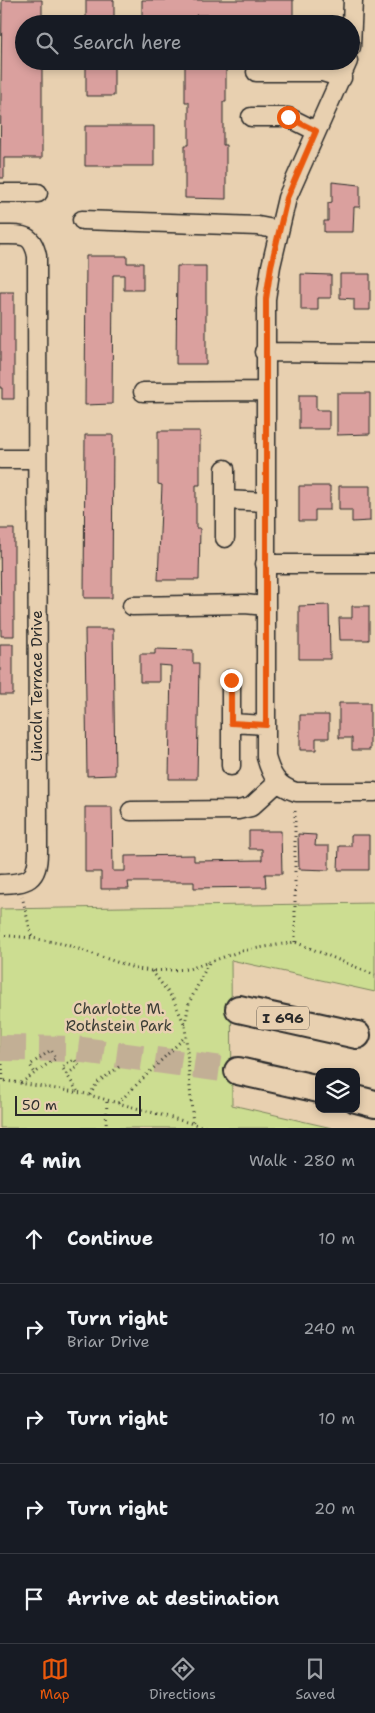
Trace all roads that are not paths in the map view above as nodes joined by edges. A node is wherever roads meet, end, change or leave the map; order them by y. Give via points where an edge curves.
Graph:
1 (353, 0) edge
2 (352, 15) edge
3 (345, 70) edge
4 (256, 72) dead end
5 (342, 78) junction
6 (251, 117) dead end
7 (316, 131) junction
8 (38, 192) dead end
9 (0, 193) edge
10 (82, 220) dead end
11 (279, 230) junction
12 (0, 235) edge
13 (264, 352) junction
14 (375, 353) edge
15 (265, 391) junction
16 (143, 392) dead end
17 (0, 459) edge
18 (37, 459) junction
19 (225, 469) dead end
20 (225, 500) junction
21 (265, 502) junction
22 (225, 538) dead end
23 (265, 564) junction
24 (375, 564) edge
25 (132, 606) dead end
26 (266, 606) junction
27 (231, 680) dead end
28 (231, 723) junction
29 (266, 725) junction
30 (231, 766) dead end
31 (277, 782) junction
32 (375, 792) edge
33 (130, 811) dead end
34 (0, 884) edge
35 (239, 1009) dead end
36 (357, 1035) dead end
37 (238, 1071) tunnel mouth
38 (315, 1088) edge
39 (360, 1100) edge
40 (375, 1104) edge

1 - 2 street
3 - 5 street
4 - 5 street via 322,72
5 - 7 street
6 - 7 street via 288,117
7 - 11 street via 290,190
8 - 9 street
10 - 11 street via 258,226
11 - 13 street via 266,299
12 - 18 street, Lincoln Terrace Drive via 21,235 30,239 38,256
13 - 14 street
13 - 15 street
15 - 16 street
15 - 21 street
17 - 18 street
18 - 34 street, Lincoln Terrace Drive via 38,869 20,884
19 - 20 street
20 - 21 street
20 - 22 street
21 - 23 street
23 - 24 street
23 - 26 street
25 - 26 street
26 - 29 street
27 - 28 street
28 - 29 street
28 - 30 street
29 - 31 street via 266,757 270,773
31 - 32 street via 296,792
31 - 33 street via 251,807 238,810
35 - 36 highway, I 696
37 - 38 highway
39 - 40 highway

